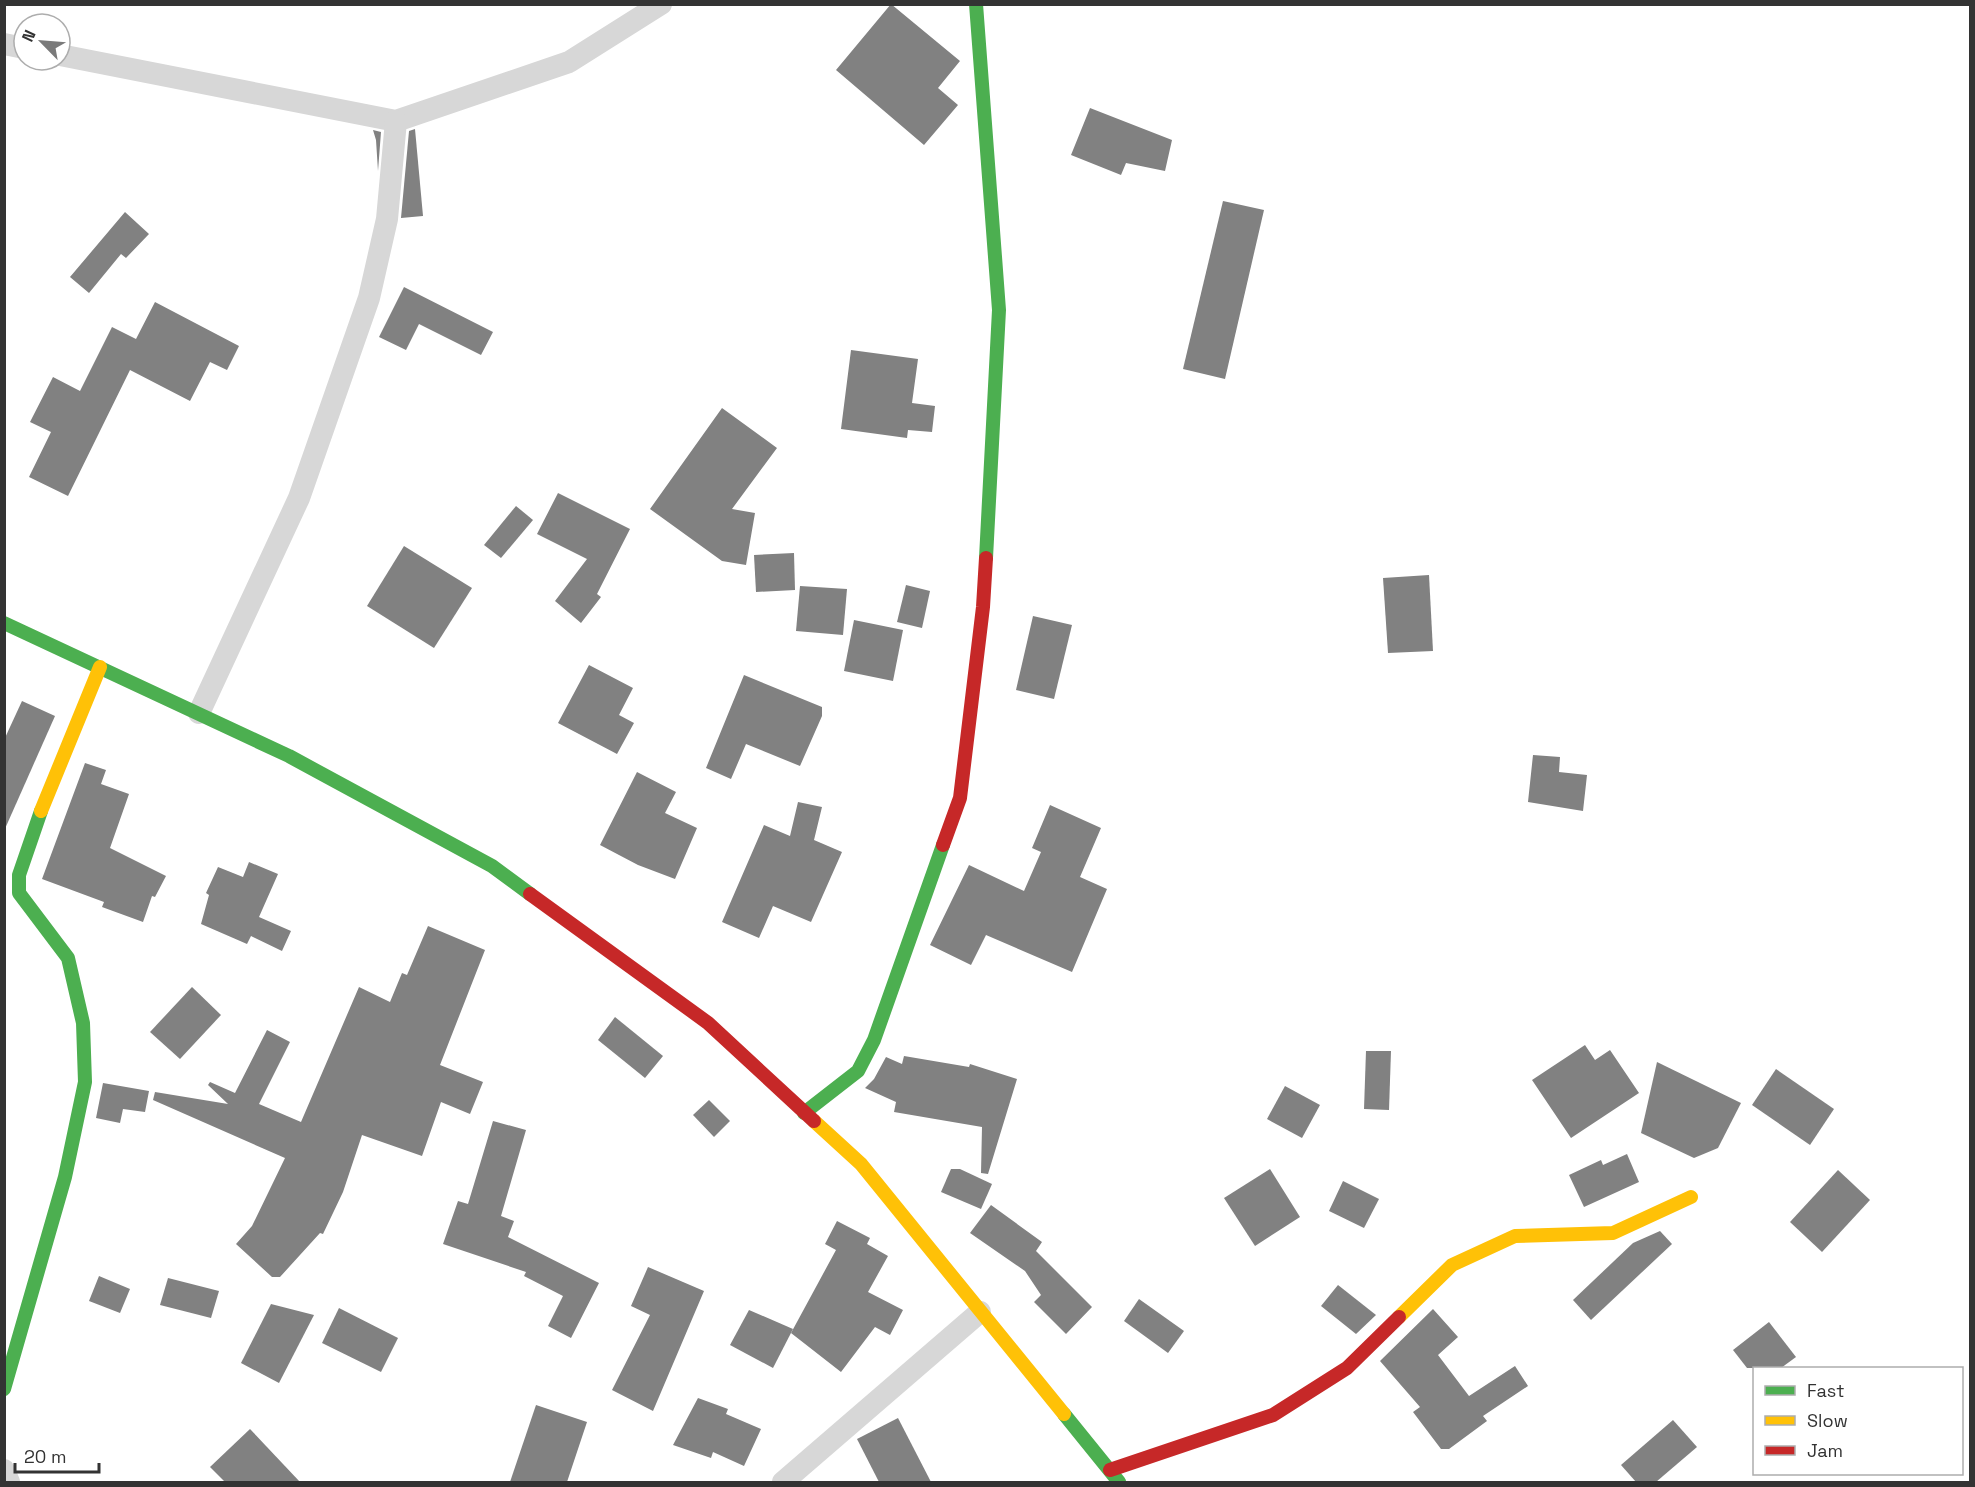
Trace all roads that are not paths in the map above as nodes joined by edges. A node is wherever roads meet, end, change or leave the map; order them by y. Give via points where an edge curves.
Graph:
1 (661, 4) edge
2 (976, 4) edge
3 (72, 57) edge
4 (396, 121) junction
5 (4, 622) edge
6 (100, 667) junction
7 (199, 713) junction
8 (804, 1113) junction
9 (1690, 1197) dead end
10 (980, 1312) junction
11 (4, 1389) edge
12 (4, 1470) edge
13 (1110, 1470) junction
14 (9, 1482) edge
15 (783, 1482) edge
16 (1119, 1482) edge

1 - 4 street via 569,62
2 - 8 street via 999,310 983,606 960,798 874,1040 858,1071
3 - 4 street
4 - 7 street via 387,219 369,297 299,498
5 - 6 street
6 - 7 street
6 - 11 street via 27,846 19,875 19,893 68,958 83,1023 85,1082 66,1177
7 - 8 street via 289,756 492,866 708,1023
8 - 10 street via 861,1164
9 - 13 street via 1613,1233 1515,1236 1452,1265 1347,1368 1274,1415
10 - 13 street
10 - 15 street
12 - 14 street
13 - 16 street

